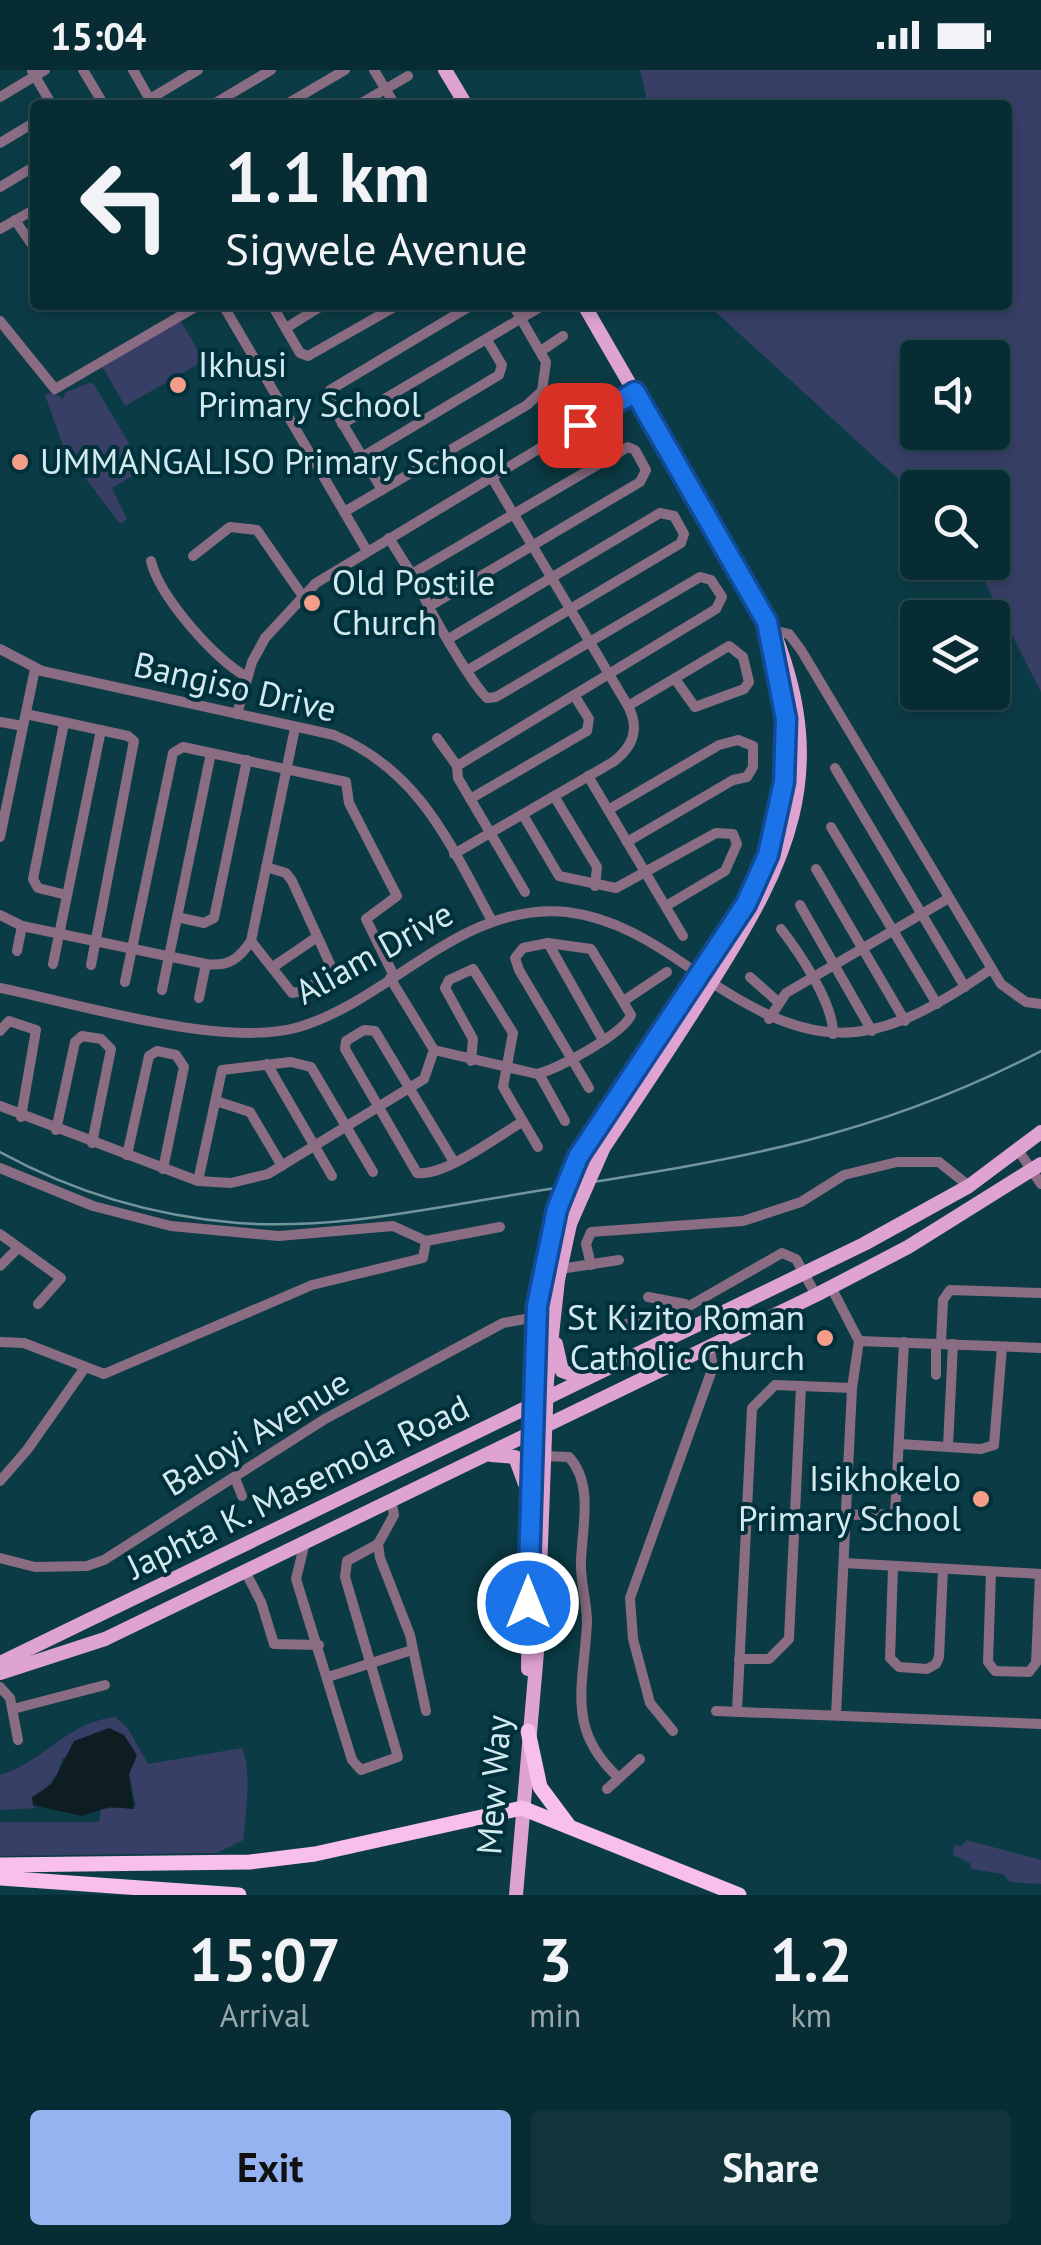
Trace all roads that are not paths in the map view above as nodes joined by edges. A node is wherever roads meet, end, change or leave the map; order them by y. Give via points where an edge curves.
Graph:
1 (83, 70) edge
2 (133, 70) edge
3 (198, 70) edge
4 (271, 70) edge
5 (345, 70) edge
6 (374, 70) edge
7 (445, 70) edge
8 (37, 72) edge
9 (408, 76) dead end
10 (386, 89) junction
11 (0, 97) edge
12 (50, 100) edge
13 (101, 100) edge
14 (151, 100) edge
15 (155, 100) edge
16 (220, 100) edge
17 (294, 100) edge
18 (367, 100) edge
19 (392, 100) edge
20 (463, 100) edge
21 (30, 125) edge
22 (0, 143) edge
23 (30, 169) edge
24 (0, 187) edge
25 (30, 212) edge
26 (14, 220) junction
27 (0, 229) edge
28 (30, 242) edge
29 (190, 310) edge
30 (225, 310) edge
31 (275, 310) edge
32 (315, 310) edge
33 (389, 310) edge
34 (464, 310) edge
35 (517, 310) edge
36 (535, 310) edge
37 (587, 310) edge
38 (521, 318) junction
39 (0, 322) edge
40 (286, 328) junction
41 (563, 336) dead end
42 (486, 340) junction
43 (541, 351) junction
44 (635, 392) junction
45 (342, 424) junction
46 (362, 456) junction
47 (492, 478) junction
48 (382, 490) junction
49 (344, 512) junction
50 (514, 513) junction
51 (389, 538) junction
52 (532, 545) junction
53 (367, 550) junction
54 (193, 556) dead end
55 (151, 562) dead end
56 (551, 577) junction
57 (414, 579) junction
58 (302, 595) junction
59 (430, 606) junction
60 (570, 610) junction
61 (769, 627) junction
62 (450, 638) junction
63 (589, 642) junction
64 (0, 649) edge
65 (35, 669) junction
66 (468, 670) junction
67 (608, 674) junction
68 (247, 677) junction
69 (674, 679) junction
70 (574, 695) junction
71 (628, 706) junction
72 (237, 714) junction
73 (24, 720) junction
74 (0, 722) edge
75 (64, 722) junction
76 (295, 728) junction
77 (100, 730) junction
78 (437, 738) dead end
79 (211, 752) junction
80 (247, 760) junction
81 (456, 766) junction
82 (286, 768) junction
83 (836, 768) dead end
84 (588, 776) junction
85 (554, 796) junction
86 (4, 797) edge
87 (470, 800) junction
88 (608, 810) junction
89 (523, 815) junction
90 (831, 827) dead end
91 (491, 834) junction
92 (0, 837) edge
93 (627, 842) junction
94 (454, 854) junction
95 (266, 867) junction
96 (816, 869) dead end
97 (646, 874) junction
98 (596, 886) junction
99 (524, 892) dead end
100 (67, 895) junction
101 (949, 898) junction
102 (666, 906) junction
103 (800, 906) dead end
104 (921, 914) junction
105 (0, 915) edge
106 (177, 917) junction
107 (492, 922) junction
108 (22, 926) junction
109 (780, 930) dead end
110 (894, 931) junction
111 (58, 934) junction
112 (683, 936) dead end
113 (317, 937) junction
114 (251, 940) junction
115 (96, 941) junction
116 (548, 943) junction
117 (132, 948) junction
118 (864, 948) junction
119 (16, 952) dead end
120 (169, 957) junction
121 (837, 963) junction
122 (53, 964) dead end
123 (206, 964) junction
124 (90, 965) dead end
125 (274, 967) junction
126 (991, 969) junction
127 (667, 972) dead end
128 (750, 976) dead end
129 (392, 977) junction
130 (811, 978) junction
131 (707, 979) junction
132 (125, 982) dead end
133 (965, 987) junction
134 (0, 988) edge
135 (162, 990) dead end
136 (199, 998) dead end
137 (625, 1000) junction
138 (778, 1001) junction
139 (937, 1004) junction
140 (1041, 1004) edge
141 (769, 1019) junction
142 (906, 1022) junction
143 (0, 1031) edge
144 (872, 1031) junction
145 (834, 1034) junction
146 (603, 1040) junction
147 (434, 1050) junction
148 (571, 1058) junction
149 (471, 1060) junction
150 (266, 1064) junction
151 (506, 1069) junction
152 (539, 1074) junction
153 (589, 1088) dead end
154 (411, 1090) junction
155 (216, 1101) junction
156 (0, 1106) edge
157 (378, 1109) junction
158 (20, 1117) junction
159 (565, 1121) dead end
160 (522, 1122) junction
161 (346, 1127) junction
162 (56, 1130) junction
163 (1041, 1132) edge
164 (92, 1143) junction
165 (315, 1147) junction
166 (538, 1147) dead end
167 (1018, 1150) junction
168 (127, 1155) junction
169 (454, 1162) junction
170 (282, 1166) junction
171 (0, 1168) edge
172 (163, 1168) junction
173 (373, 1172) dead end
174 (1038, 1173) edge
175 (332, 1176) dead end
176 (198, 1181) junction
177 (969, 1186) junction
178 (500, 1227) dead end
179 (0, 1234) edge
180 (426, 1242) junction
181 (864, 1244) junction
182 (18, 1248) junction
183 (620, 1260) dead end
184 (591, 1265) junction
185 (875, 1265) junction
186 (0, 1266) edge
187 (560, 1269) junction
188 (803, 1273) junction
189 (831, 1288) junction
190 (1041, 1294) edge
191 (816, 1295) junction
192 (648, 1298) dead end
193 (38, 1304) dead end
194 (691, 1304) junction
195 (554, 1313) junction
196 (536, 1317) junction
197 (623, 1325) dead end
198 (859, 1340) junction
199 (0, 1342) edge
200 (904, 1342) junction
201 (944, 1344) junction
202 (709, 1346) junction
203 (1002, 1347) junction
204 (1041, 1348) edge
205 (84, 1369) junction
206 (936, 1375) dead end
207 (586, 1379) junction
208 (801, 1386) junction
209 (852, 1388) junction
210 (548, 1398) junction
211 (532, 1406) junction
212 (547, 1424) junction
213 (531, 1432) junction
214 (899, 1444) junction
215 (948, 1446) junction
216 (545, 1456) junction
217 (476, 1459) junction
218 (235, 1478) junction
219 (0, 1480) edge
220 (529, 1494) junction
221 (242, 1496) dead end
222 (392, 1500) junction
223 (846, 1515) junction
224 (305, 1542) junction
225 (378, 1544) junction
226 (0, 1558) edge
227 (844, 1564) junction
228 (894, 1566) junction
229 (942, 1569) junction
230 (245, 1571) junction
231 (991, 1572) junction
232 (1041, 1574) edge
233 (319, 1645) junction
234 (412, 1650) junction
235 (739, 1659) junction
236 (371, 1662) junction
237 (0, 1664) edge
238 (0, 1673) edge
239 (328, 1677) junction
240 (532, 1680) junction
241 (105, 1685) dead end
242 (0, 1687) edge
243 (13, 1709) junction
244 (426, 1711) dead end
245 (716, 1711) dead end
246 (737, 1711) junction
247 (836, 1715) junction
248 (1041, 1724) edge
249 (528, 1731) junction
250 (673, 1731) dead end
251 (18, 1740) dead end
252 (640, 1760) dead end
253 (619, 1778) junction
254 (607, 1790) dead end
255 (522, 1808) junction
256 (572, 1829) junction
257 (0, 1865) edge
258 (0, 1878) edge
259 (517, 1889) edge
260 (239, 1895) edge
261 (739, 1895) edge

1 - 13 street
2 - 14 street
3 - 15 street
4 - 16 street
5 - 17 street
6 - 10 street
7 - 20 main road
8 - 11 street
8 - 12 street
9 - 10 street
10 - 18 street
10 - 19 street
21 - 22 street
23 - 24 street
25 - 26 street
26 - 27 street
26 - 28 street
29 - 39 street via 55,389
30 - 49 street
31 - 40 street
32 - 40 street
33 - 40 street via 312,355 300,352
34 - 45 street via 333,387 328,400
35 - 38 street
36 - 38 street
37 - 44 main road, Mew Way
38 - 42 street
38 - 43 street
41 - 43 street
42 - 45 street
42 - 46 street via 502,365 499,375
43 - 48 street via 548,372 536,399
44 - 47 street
44 - 61 main road, Mew Way
45 - 46 street
46 - 48 street
47 - 50 street
47 - 51 street
48 - 49 street
49 - 53 street
50 - 52 street
50 - 52 street via 622,448 635,450 644,465 640,482
50 - 57 street via 418,570
51 - 53 street
51 - 57 street
52 - 56 street
52 - 59 street
53 - 58 street
54 - 58 street via 230,527 257,530
55 - 68 street via 200,634
56 - 60 street
56 - 60 street via 660,513 674,516 682,543
56 - 62 street
57 - 59 street
58 - 68 street via 265,638
59 - 62 street
60 - 63 street
60 - 66 street
61 - 101 street via 789,634 801,650
61 - 131 main road, Mew Way via 786,719 782,798 752,892
62 - 66 street
63 - 66 street via 492,698 483,696
63 - 67 street
63 - 67 street via 700,577 711,580 722,597 716,609
64 - 65 street, Bangiso Drive
65 - 72 street, Bangiso Drive
65 - 73 street
67 - 70 street
67 - 71 street
68 - 72 street
69 - 69 street via 698,707 749,682 746,662 732,646
69 - 71 street
70 - 81 street
70 - 87 street via 588,719 586,730
71 - 84 street via 631,744
72 - 76 street, Bangiso Drive
73 - 74 street
73 - 75 street
73 - 86 street
75 - 77 street
75 - 100 street via 32,879 38,888
76 - 82 street
76 - 94 street, Bangiso Drive via 334,736 390,766 417,791
77 - 100 street
77 - 115 street via 128,736 134,746
78 - 81 street
79 - 80 street
79 - 106 street
79 - 117 street via 184,747 173,754
80 - 82 street
80 - 106 street via 214,918 204,923
81 - 87 street
82 - 95 street
82 - 129 street via 347,784 349,803 397,896 366,919
83 - 104 street
84 - 85 street
84 - 88 street
85 - 89 street
85 - 98 street via 597,868
86 - 92 street
87 - 91 street
88 - 93 street
88 - 93 street via 719,744 744,740 753,746 747,777
89 - 91 street
89 - 98 street via 559,876
90 - 110 street
91 - 94 street
91 - 99 street
93 - 97 street
94 - 107 street, Bangiso Drive
95 - 113 street via 289,876
95 - 114 street
96 - 118 street
97 - 98 street via 621,888
97 - 102 street
97 - 102 street via 716,833 735,837 726,871
100 - 111 street
101 - 104 street
101 - 126 street
102 - 112 street
103 - 121 street
104 - 110 street
104 - 133 street
105 - 108 street
106 - 120 street
107 - 129 street, Aliam Drive
107 - 131 street, Aliam Drive via 538,912 595,917 644,938
108 - 111 street
108 - 119 street
109 - 130 street
110 - 118 street
110 - 139 street
111 - 115 street
111 - 122 street
113 - 125 street
113 - 125 street via 331,966 309,988 292,992
114 - 123 street via 229,963
114 - 125 street
115 - 117 street
115 - 124 street
116 - 137 street via 594,950
116 - 146 street
116 - 148 street via 523,948 514,958
117 - 120 street
117 - 132 street
118 - 121 street
118 - 142 street
120 - 123 street
120 - 135 street
121 - 130 street
121 - 144 street
123 - 136 street
126 - 133 street, Aliam Drive
126 - 140 street via 1004,988
127 - 137 street
128 - 138 street
129 - 134 street, Aliam Drive via 310,1023 250,1034
129 - 147 street
130 - 138 street
130 - 145 street
131 - 141 street, Aliam Drive
131 - 187 main road, Mew Way, bridge via 604,1147 570,1224
131 - 196 main road, Mew Way, bridge via 578,1157 553,1224
133 - 139 street, Aliam Drive
137 - 146 street via 629,1021
138 - 141 street
139 - 142 street, Aliam Drive
141 - 145 street, Aliam Drive
142 - 144 street, Aliam Drive
143 - 158 street via 9,1020 36,1030
144 - 145 street, Aliam Drive
146 - 148 street
147 - 149 street
147 - 154 street via 428,1072
148 - 152 street
148 - 153 street
149 - 151 street
149 - 151 street via 473,1038 445,988 473,969 514,1036
150 - 155 street via 224,1069
150 - 161 street via 310,1065
150 - 165 street
151 - 152 street
151 - 160 street via 504,1090
152 - 159 street
154 - 157 street
154 - 157 street via 376,1031 353,1036 344,1050
154 - 169 street
155 - 170 street via 247,1109
155 - 176 street
156 - 158 street
157 - 161 street
157 - 169 street via 417,1173
158 - 162 street
160 - 166 street
160 - 169 street
161 - 165 street
161 - 173 street
162 - 164 street
162 - 164 street via 75,1042 82,1036 102,1039 111,1049
163 - 167 main road, Japhta K. Masemola Road
164 - 168 street
165 - 170 street
165 - 175 street
167 - 174 street
167 - 177 main road, Japhta K. Masemola Road
168 - 172 street
168 - 172 street via 149,1056 176,1055 184,1066
170 - 176 street via 242,1182
171 - 180 street via 78,1201 171,1226 279,1236 393,1226
172 - 176 street
174 - 185 main road, Japhta K. Masemola Road
177 - 181 main road, Japhta K. Masemola Road
177 - 184 street via 938,1162 897,1162 844,1175 801,1202 743,1220 592,1232 586,1239
178 - 180 street
179 - 182 street
180 - 205 street via 423,1258 312,1285 104,1374
181 - 185 main road
181 - 188 main road, Japhta K. Masemola Road
182 - 186 street
182 - 193 street via 61,1278
183 - 184 street
184 - 187 street
185 - 189 main road, Japhta K. Masemola Road
187 - 195 main road, Mew Way
188 - 191 street
188 - 194 street via 792,1254 782,1253
188 - 207 main road, Japhta K. Masemola Road
189 - 191 main road, Japhta K. Masemola Road
189 - 198 street
190 - 201 street via 950,1290 943,1300
191 - 202 main road, Japhta K. Masemola Road
192 - 194 street
194 - 197 street
195 - 207 main road via 560,1368
195 - 210 main road, Mew Way
196 - 211 main road, Mew Way
196 - 218 street, Baloyi Avenue via 512,1320 474,1339 325,1419
198 - 200 street
198 - 209 street
199 - 205 street via 32,1345
200 - 201 street
200 - 214 street
201 - 203 street
201 - 206 street
201 - 215 street
202 - 212 main road, Japhta K. Masemola Road
202 - 250 street via 712,1367 630,1598 632,1639 650,1703
203 - 204 street
203 - 215 street via 996,1443 987,1449
205 - 219 street
207 - 210 main road, Japhta K. Masemola Road
208 - 209 street
208 - 235 street via 773,1386 751,1412
208 - 235 street via 789,1639 769,1659
209 - 223 street
210 - 211 main road, Japhta K. Masemola Road
210 - 212 main road, Mew Way
211 - 213 main road, Mew Way
211 - 237 main road, Japhta K. Masemola Road
212 - 213 main road, Japhta K. Masemola Road
212 - 216 main road, Mew Way
213 - 217 main road, Japhta K. Masemola Road
213 - 220 main road, Mew Way
214 - 215 street
214 - 223 street via 895,1514
216 - 240 main road, Mew Way
216 - 253 street via 569,1457 583,1491 585,1728 597,1759
217 - 220 main road via 512,1456
217 - 222 main road, Japhta K. Masemola Road
218 - 221 street
218 - 226 street, Baloyi Avenue via 96,1564 35,1567
220 - 240 main road, Mew Way via 526,1642
222 - 224 main road, Japhta K. Masemola Road
222 - 225 street via 392,1520
223 - 227 street
224 - 230 main road, Japhta K. Masemola Road
224 - 233 street via 296,1579
225 - 234 street
225 - 236 street via 347,1561 345,1572
227 - 228 street
227 - 247 street
228 - 229 street
228 - 229 street via 890,1658 904,1668 938,1661
229 - 231 street
230 - 233 street via 274,1644
230 - 238 main road, Japhta K. Masemola Road via 93,1645
231 - 232 street
231 - 232 street via 988,1662 995,1671 1016,1673 1032,1671 1036,1663
233 - 239 street
234 - 236 street
234 - 244 street
235 - 246 street
236 - 239 street
236 - 239 street via 398,1757 373,1768 355,1766
240 - 249 main road, Mew Way
241 - 243 street
242 - 243 street
243 - 251 street
245 - 246 street
246 - 247 street
247 - 248 street
249 - 255 main road, Mew Way
249 - 256 highway via 540,1786
252 - 253 street
253 - 254 street
255 - 256 highway
255 - 257 highway via 316,1854 250,1862
255 - 259 main road, Mew Way
256 - 261 highway
258 - 260 highway

